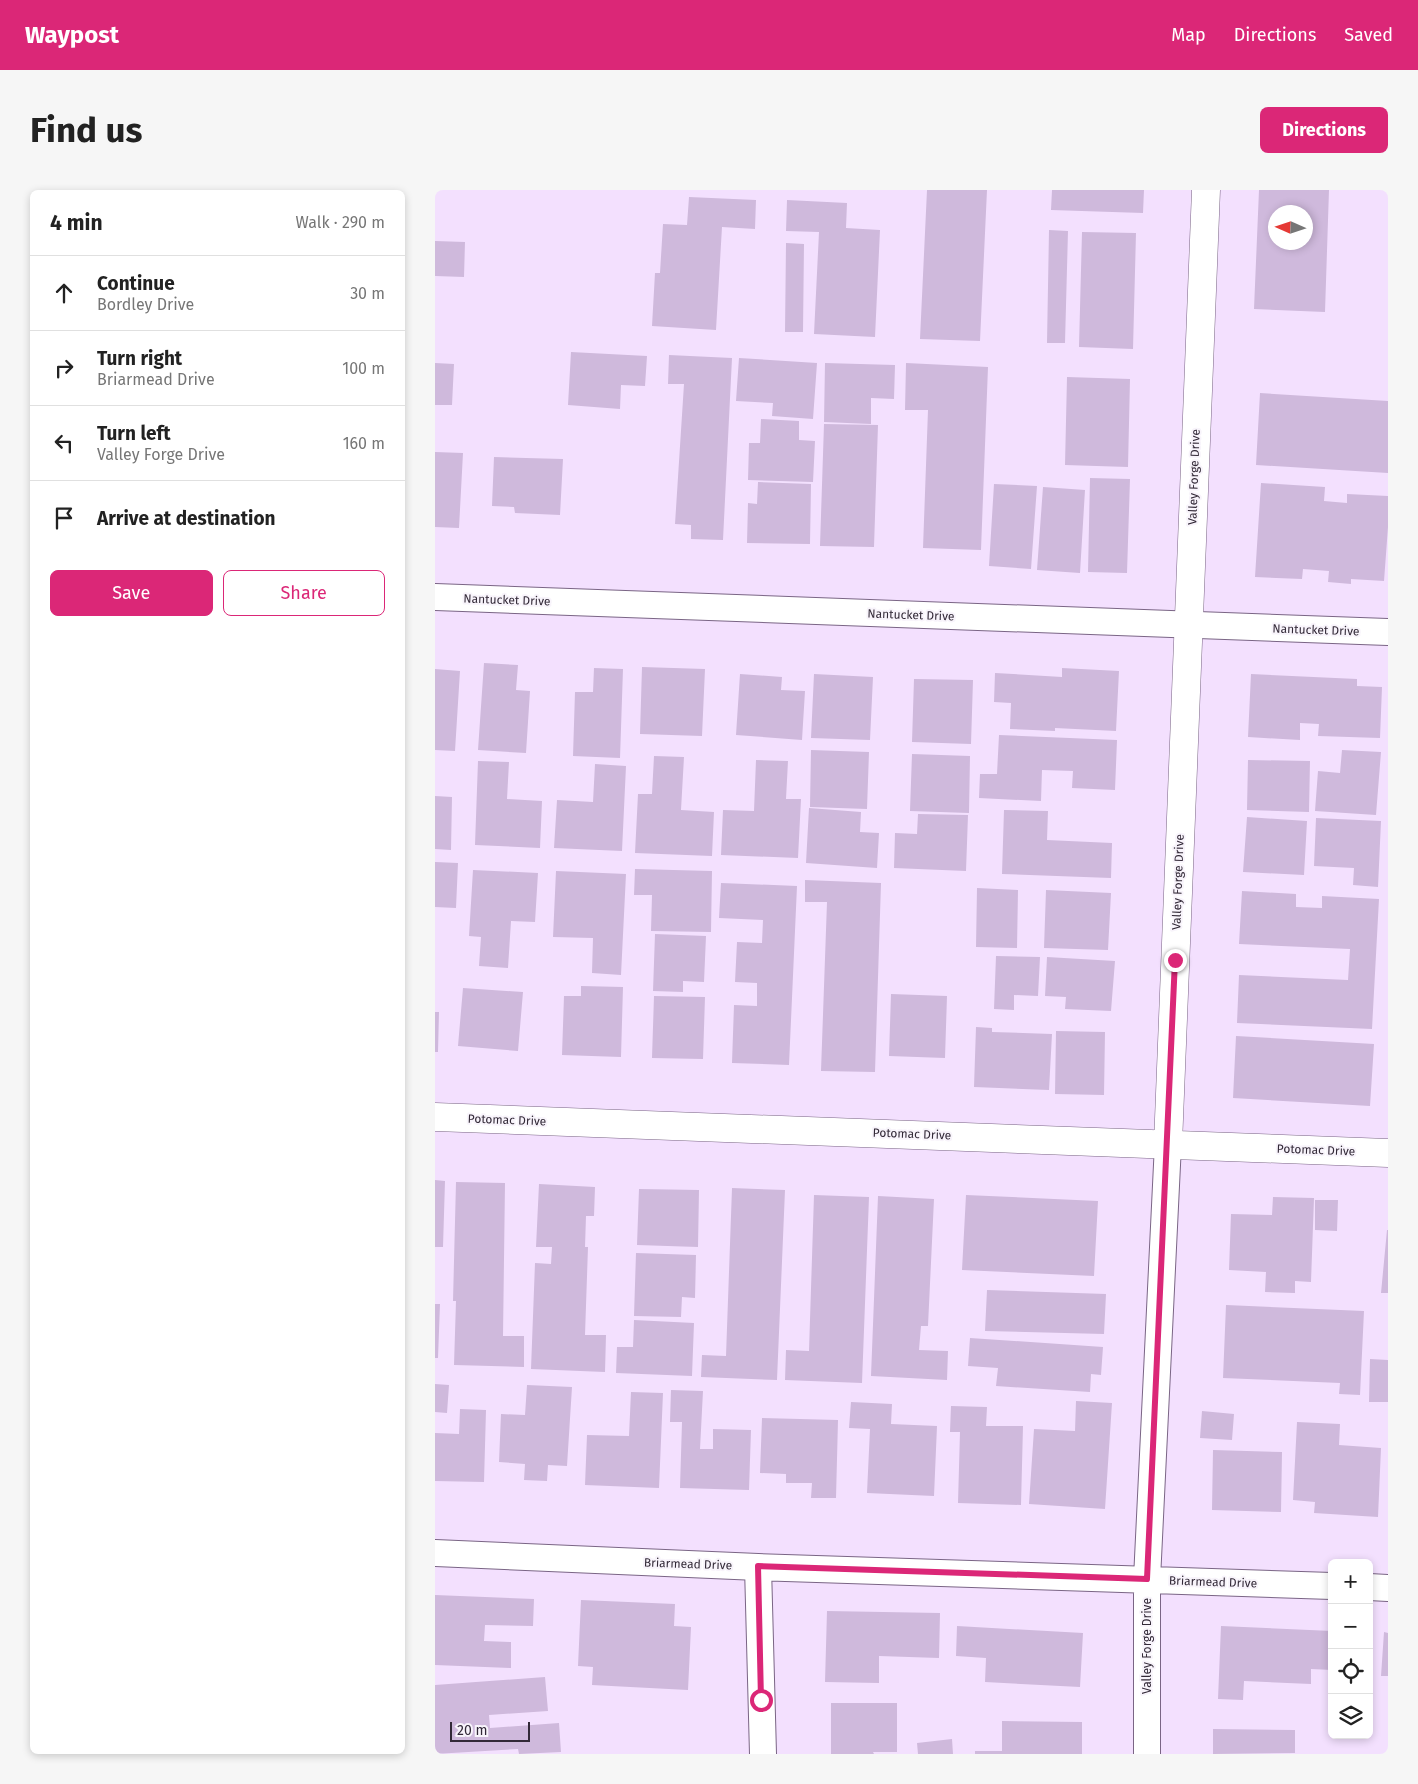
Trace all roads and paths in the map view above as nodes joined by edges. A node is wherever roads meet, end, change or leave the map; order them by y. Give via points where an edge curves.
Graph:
1 (1206, 190) edge
2 (435, 597) edge
3 (1188, 625) junction
4 (1388, 632) edge
5 (435, 1117) edge
6 (1168, 1144) junction
7 (1388, 1153) edge
8 (435, 1553) edge
9 (758, 1566) junction
10 (1147, 1579) junction
11 (1328, 1586) edge
12 (1373, 1587) edge
13 (1388, 1588) edge
14 (763, 1754) edge
15 (1147, 1754) edge

1 - 3 street, Valley Forge Drive
2 - 3 street, Nantucket Drive
3 - 4 street, Nantucket Drive
3 - 6 street, Valley Forge Drive
5 - 6 street, Potomac Drive
6 - 7 street, Potomac Drive
6 - 10 street, Valley Forge Drive
8 - 9 street, Briarmead Drive
9 - 10 street, Briarmead Drive
9 - 14 street
10 - 11 street, Briarmead Drive
10 - 15 street, Valley Forge Drive
12 - 13 street

